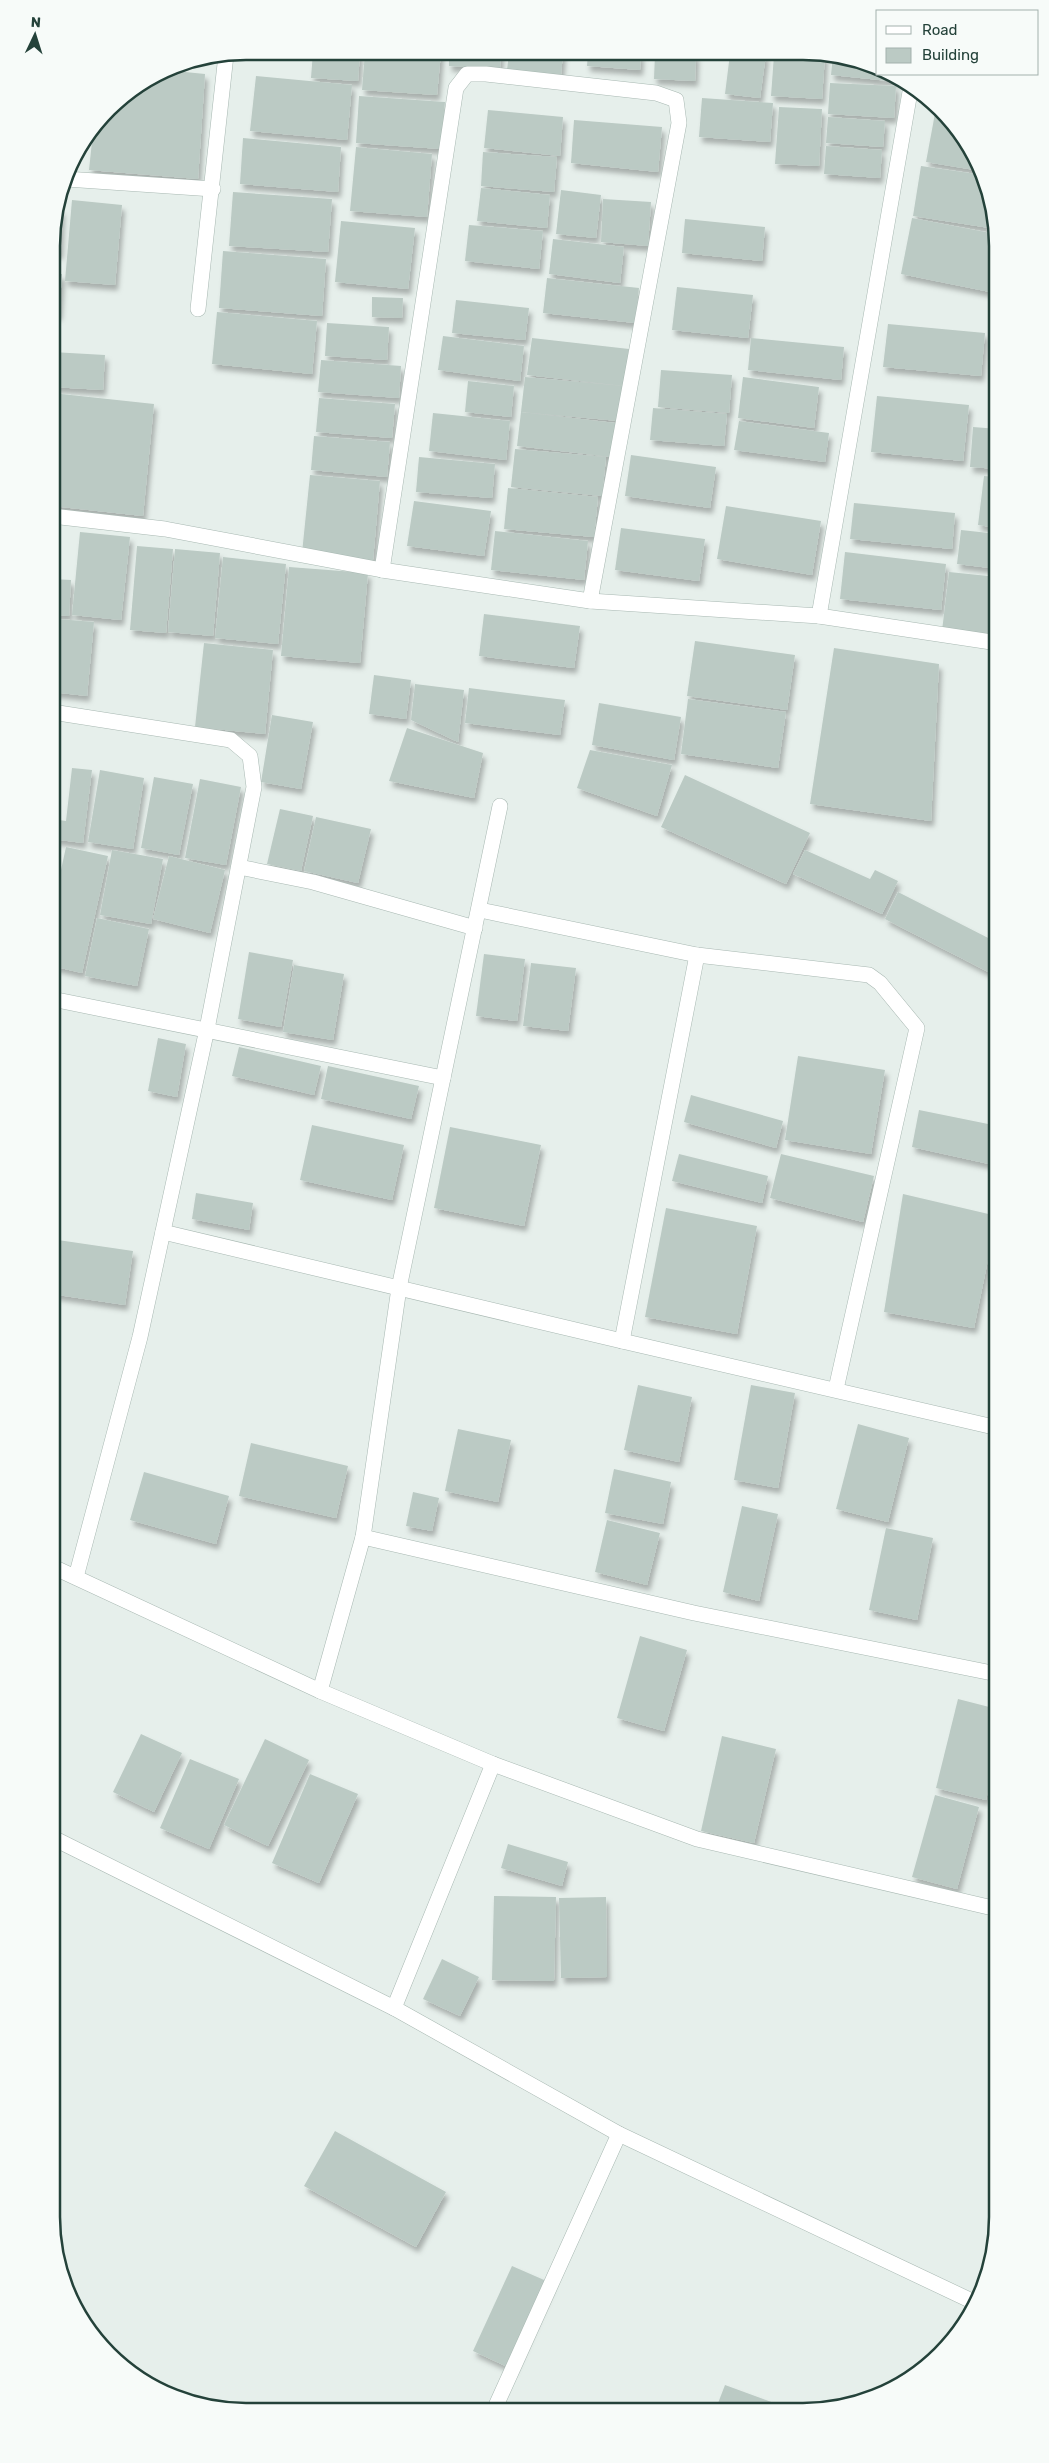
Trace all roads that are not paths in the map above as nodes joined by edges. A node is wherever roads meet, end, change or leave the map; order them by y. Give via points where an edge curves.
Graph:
1 (225, 61) edge
2 (911, 94) edge
3 (72, 179) edge
4 (213, 188) junction
5 (198, 309) dead end
6 (60, 517) edge
7 (382, 570) junction
8 (590, 601) junction
9 (819, 616) junction
10 (989, 642) edge
11 (60, 713) edge
12 (500, 806) dead end
13 (238, 867) junction
14 (480, 910) junction
15 (475, 928) junction
16 (696, 955) junction
17 (60, 1001) edge
18 (207, 1029) junction
19 (443, 1078) junction
20 (163, 1232) junction
21 (399, 1288) junction
22 (622, 1341) junction
23 (836, 1389) junction
24 (989, 1426) edge
25 (363, 1537) junction
26 (60, 1570) edge
27 (76, 1577) junction
28 (989, 1672) edge
29 (320, 1691) junction
30 (493, 1764) junction
31 (60, 1841) edge
32 (989, 1908) edge
33 (394, 2008) junction
34 (619, 2134) junction
35 (969, 2300) edge
36 (497, 2403) edge

1 - 4 street
2 - 9 street
3 - 4 street
4 - 5 street
6 - 7 street via 165,529
7 - 8 street
7 - 8 street via 456,88 467,74 486,74 656,92 676,100 679,124
8 - 9 street
9 - 10 street
11 - 13 street via 231,740 250,756 254,788
12 - 14 street
13 - 15 street via 312,882
13 - 18 street
14 - 15 street
14 - 16 street
15 - 19 street
16 - 22 street
16 - 23 street via 869,975 880,983 917,1028
17 - 18 street
18 - 19 street
18 - 20 street
19 - 21 street
20 - 21 street
20 - 27 street via 140,1337
21 - 22 street
21 - 25 street
22 - 23 street
23 - 24 street
25 - 28 street via 694,1613
25 - 29 street
26 - 27 street
27 - 29 street
29 - 30 street
30 - 32 street via 697,1839
30 - 33 street
31 - 33 street
33 - 34 street
34 - 35 street
34 - 36 street

